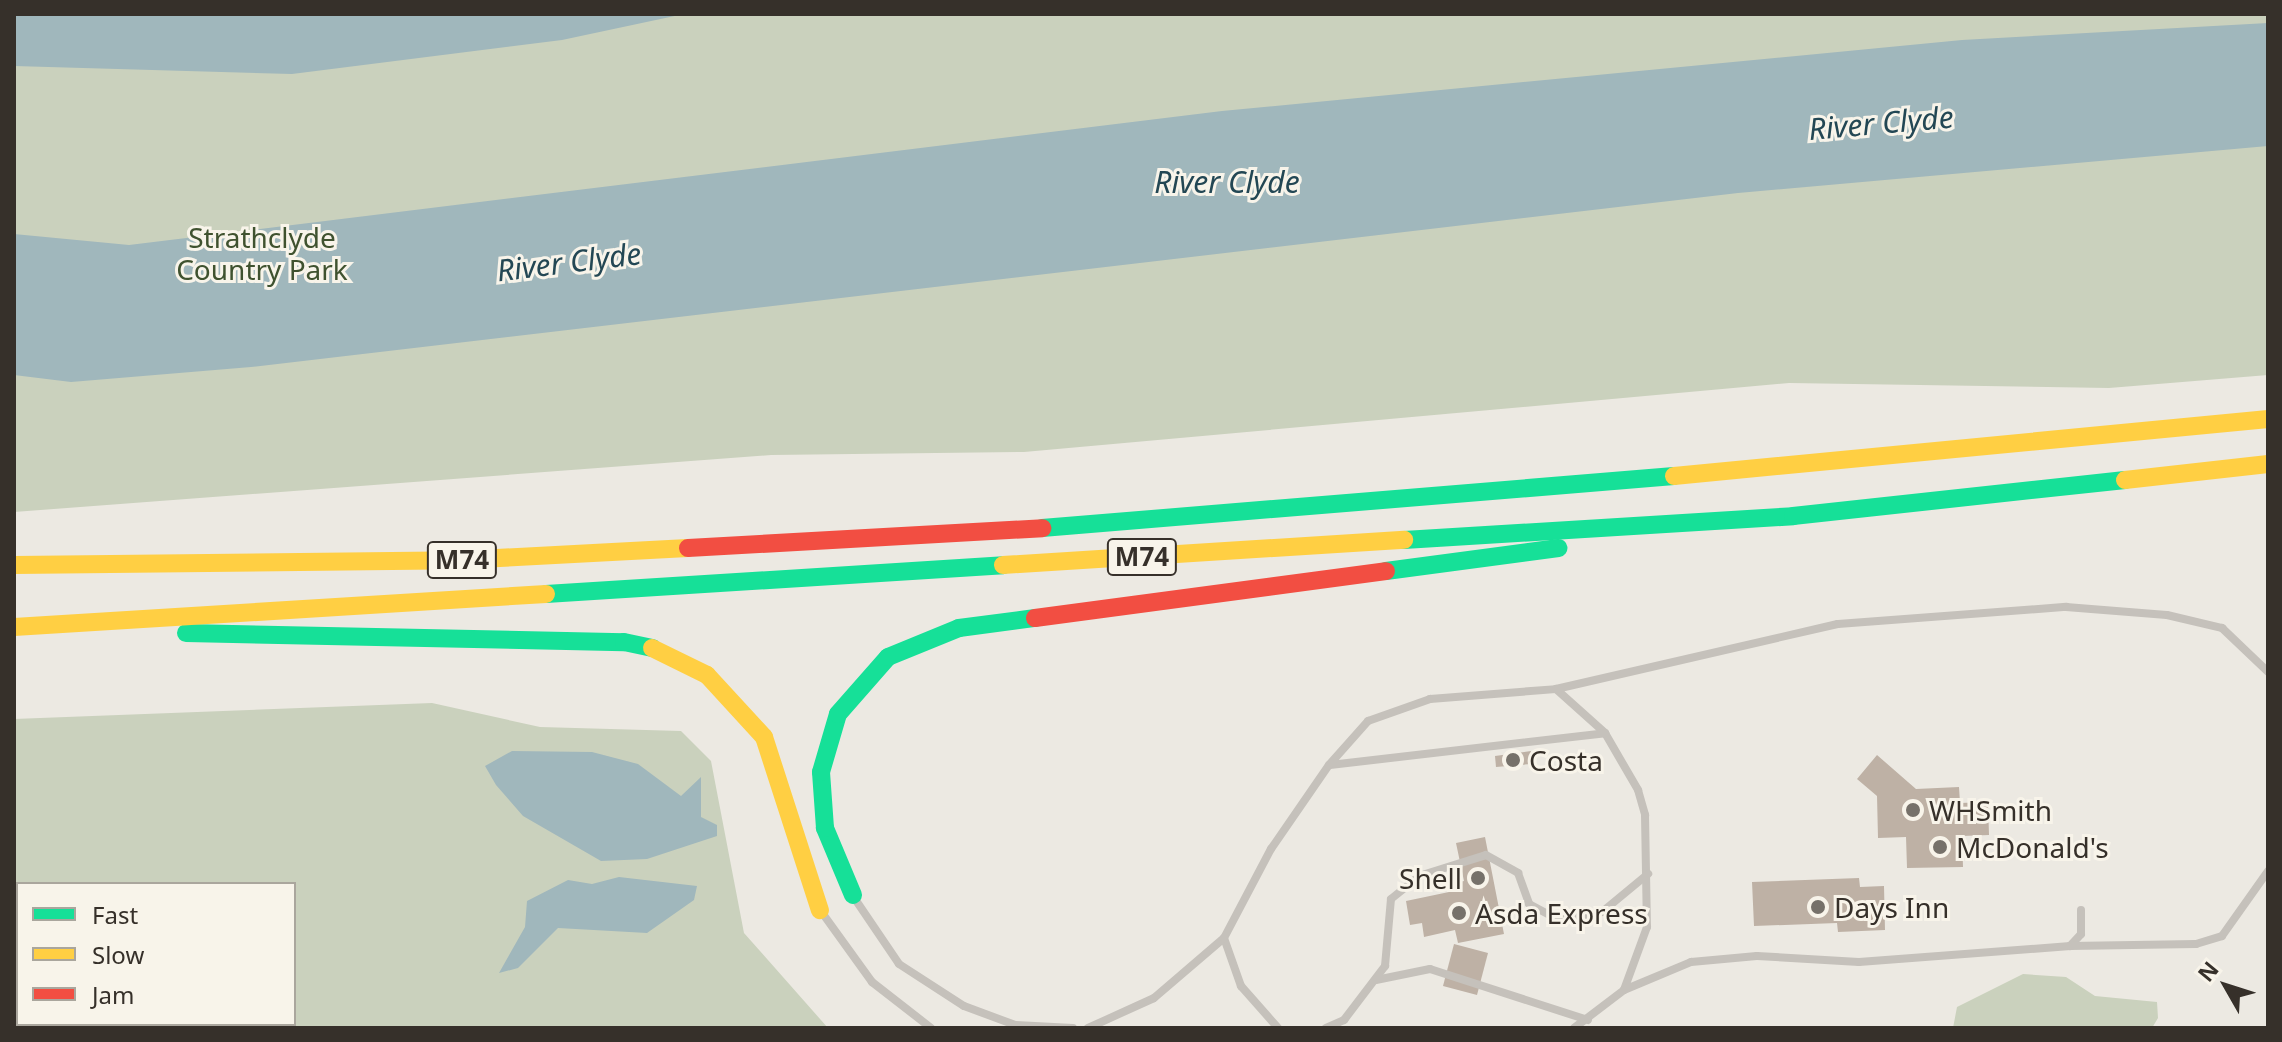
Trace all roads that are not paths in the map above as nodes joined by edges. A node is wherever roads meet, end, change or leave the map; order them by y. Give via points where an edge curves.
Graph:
1 (2268, 419) edge
2 (2268, 464) edge
3 (1793, 516) junction
4 (14, 565) edge
5 (14, 628) edge
6 (2268, 672) edge
7 (1556, 689) junction
8 (1605, 733) junction
9 (1329, 765) junction
10 (2268, 871) edge
11 (1648, 874) junction
12 (853, 895) joint
13 (820, 910) joint
14 (2081, 910) dead end
15 (1224, 938) junction
16 (2070, 946) junction
17 (1376, 980) junction
18 (1624, 990) junction
19 (1588, 1020) junction
20 (931, 1028) edge
21 (1073, 1028) edge
22 (1088, 1028) edge
23 (1278, 1028) edge
24 (1326, 1028) edge
25 (1574, 1028) edge

1 - 4 highway, M74 via 1345,507 894,538 460,560
2 - 3 highway, M74
3 - 5 highway, M74
3 - 12 highway via 959,628 888,657 838,714 821,772 825,828
5 - 13 highway via 624,642 663,651 707,675 764,737
6 - 7 lane via 2222,628 2167,615 2066,607 1838,624
7 - 8 lane
7 - 9 lane via 1430,699 1368,721
8 - 9 lane
8 - 11 lane via 1638,790
9 - 15 lane via 1271,849
10 - 16 lane via 2222,936 2196,944
11 - 17 lane via 1602,912 1559,920 1529,904 1518,873 1486,855 1419,876 1391,899 1385,966
11 - 18 lane via 1647,927
12 - 21 lane via 899,964 964,1006 1015,1025
13 - 20 lane via 872,982
14 - 16 lane via 2081,934
15 - 22 lane via 1154,998
15 - 23 lane via 1241,986
16 - 18 lane via 1933,959 1757,956 1691,962
17 - 19 lane via 1430,969
17 - 24 lane via 1344,1020
18 - 19 lane
19 - 25 lane

